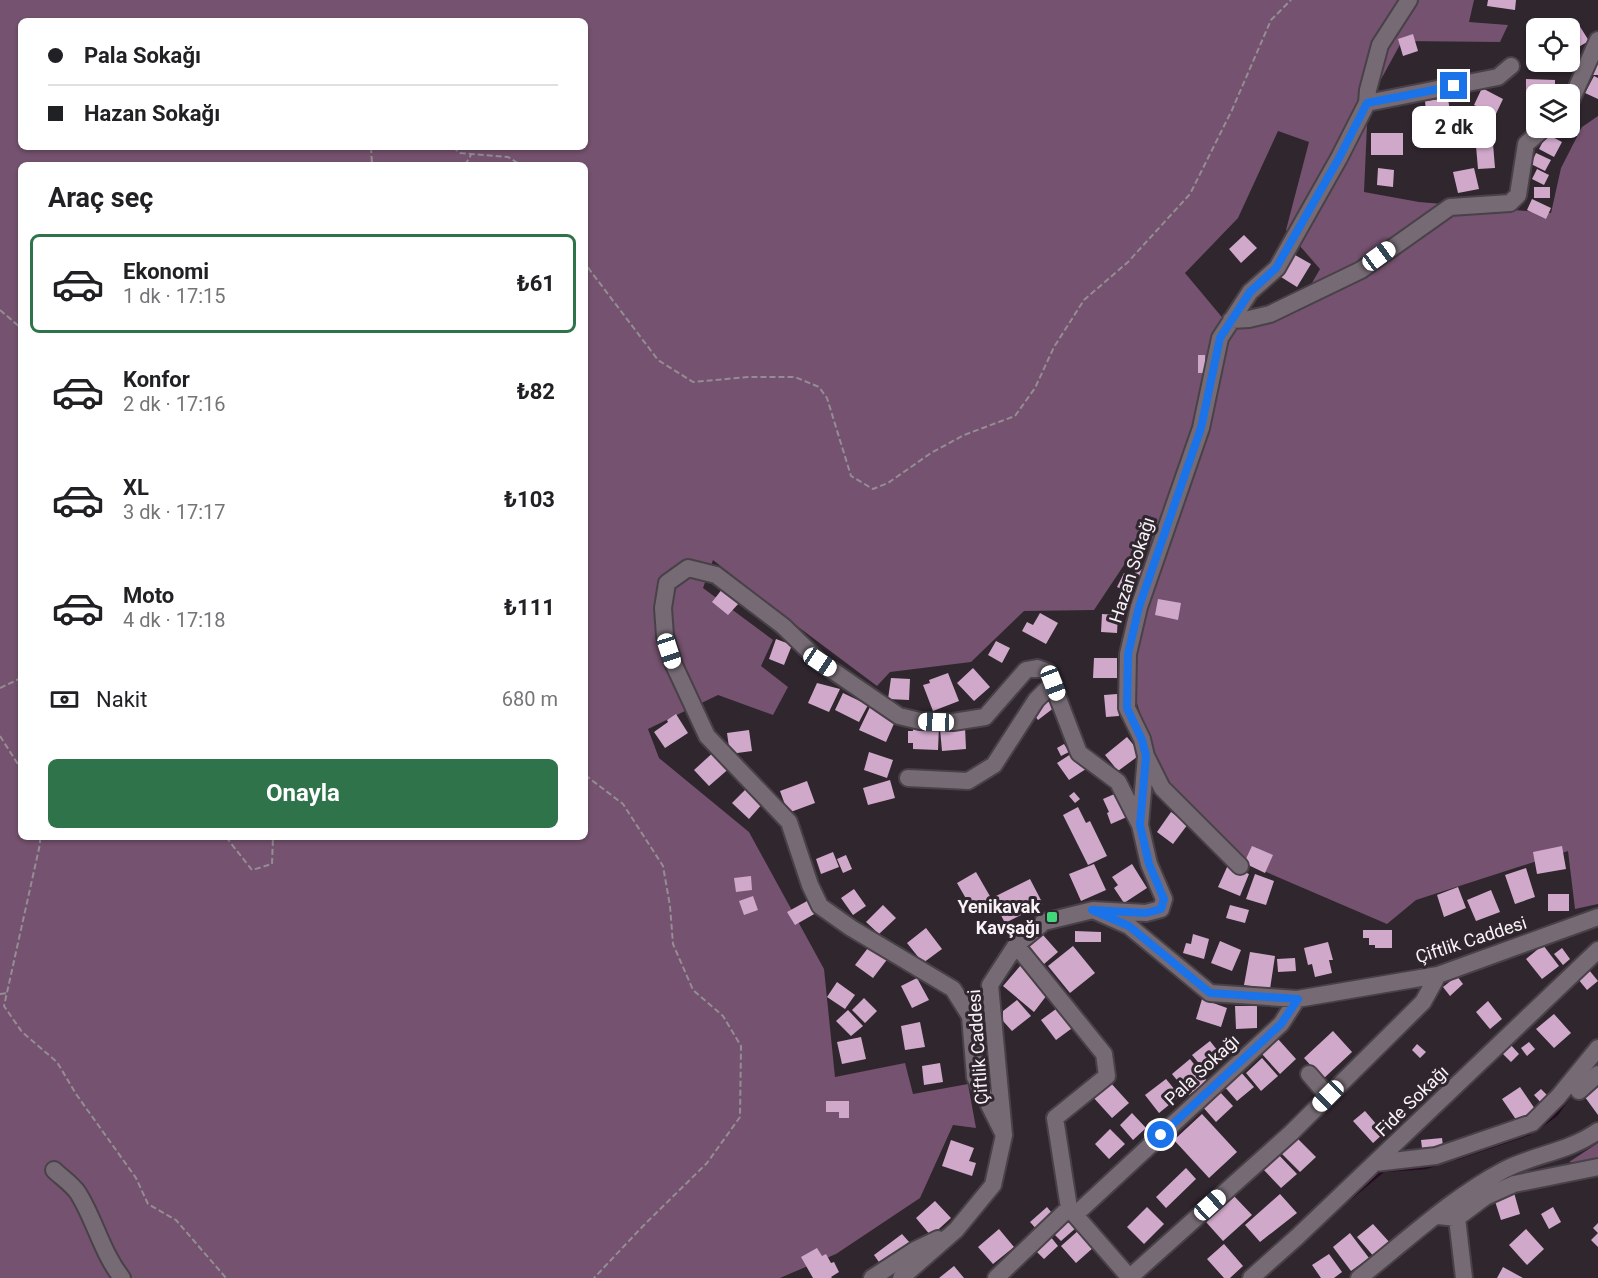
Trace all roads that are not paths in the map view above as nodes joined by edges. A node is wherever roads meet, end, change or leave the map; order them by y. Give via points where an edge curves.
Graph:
1 (1409, 0) edge
2 (1598, 40) edge
3 (1511, 66) dead end
4 (1578, 84) edge
5 (1367, 103) junction
6 (1533, 138) edge
7 (1231, 320) junction
8 (1053, 683) junction
9 (1146, 756) junction
10 (908, 778) dead end
11 (1140, 825) junction
12 (1240, 866) dead end
13 (1092, 910) junction
14 (1598, 917) edge
15 (1016, 945) junction
16 (1598, 950) edge
17 (1438, 975) junction
18 (1298, 999) junction
19 (1598, 1048) edge
20 (1309, 1074) dead end
21 (1598, 1074) edge
22 (1579, 1091) dead end
23 (1328, 1096) junction
24 (1598, 1131) edge
25 (1004, 1135) junction
26 (1375, 1163) junction
27 (1598, 1167) edge
28 (54, 1170) dead end
29 (1073, 1211) junction
30 (1438, 1216) junction
31 (1457, 1218) junction
32 (956, 1230) junction
33 (122, 1278) edge
34 (872, 1278) edge
35 (902, 1278) edge
36 (996, 1278) edge
37 (1129, 1278) edge
38 (1251, 1278) edge
39 (1359, 1278) edge
40 (1464, 1278) edge

1 - 5 street, Hazan Sokağı via 1380,45
2 - 4 street
3 - 5 street via 1498,77
5 - 7 street, Hazan Sokağı via 1276,268 1250,292
6 - 7 street via 1526,144 1518,195 1510,203 1450,207 1361,270 1270,314
7 - 9 street, Hazan Sokağı via 1220,338 1201,428 1139,607 1128,654 1127,708
8 - 10 street via 1036,700 994,765 968,781
8 - 11 street via 1079,753 1118,782
8 - 25 street via 1048,672 1026,670 985,717 953,723 900,716 820,662 783,626 716,575 688,568 667,583 663,608 665,636 707,736 789,822 820,906 953,989 970,1016 975,1077
9 - 11 street, Hazan Sokağı
9 - 12 street via 1162,788
11 - 13 street, Hazan Sokağı via 1149,864 1164,899 1161,909 1146,913
13 - 15 street, Çiftlik Caddesi via 1044,922
13 - 18 street, Çiftlik Caddesi via 1129,926 1210,993
14 - 17 street, Çiftlik Caddesi
15 - 25 street, Çiftlik Caddesi via 990,985
15 - 29 street via 1104,1054 1107,1076 1055,1118
16 - 26 street, Fide Sokağı
17 - 18 street, Çiftlik Caddesi
17 - 23 street via 1423,1002
18 - 29 street, Pala Sokağı via 1281,1024
19 - 26 street via 1532,1123 1436,1156
20 - 23 street
21 - 22 street
23 - 37 street
24 - 30 street via 1581,1143 1506,1169 1460,1197
25 - 32 street, Çiftlik Caddesi via 993,1185
26 - 38 street, Fide Sokağı
27 - 31 street via 1514,1184 1485,1197
28 - 33 street via 77,1191
29 - 36 street, Pala Sokağı
29 - 37 street
30 - 31 street
30 - 39 street
31 - 40 street
32 - 34 street
32 - 35 street, Çiftlik Caddesi

